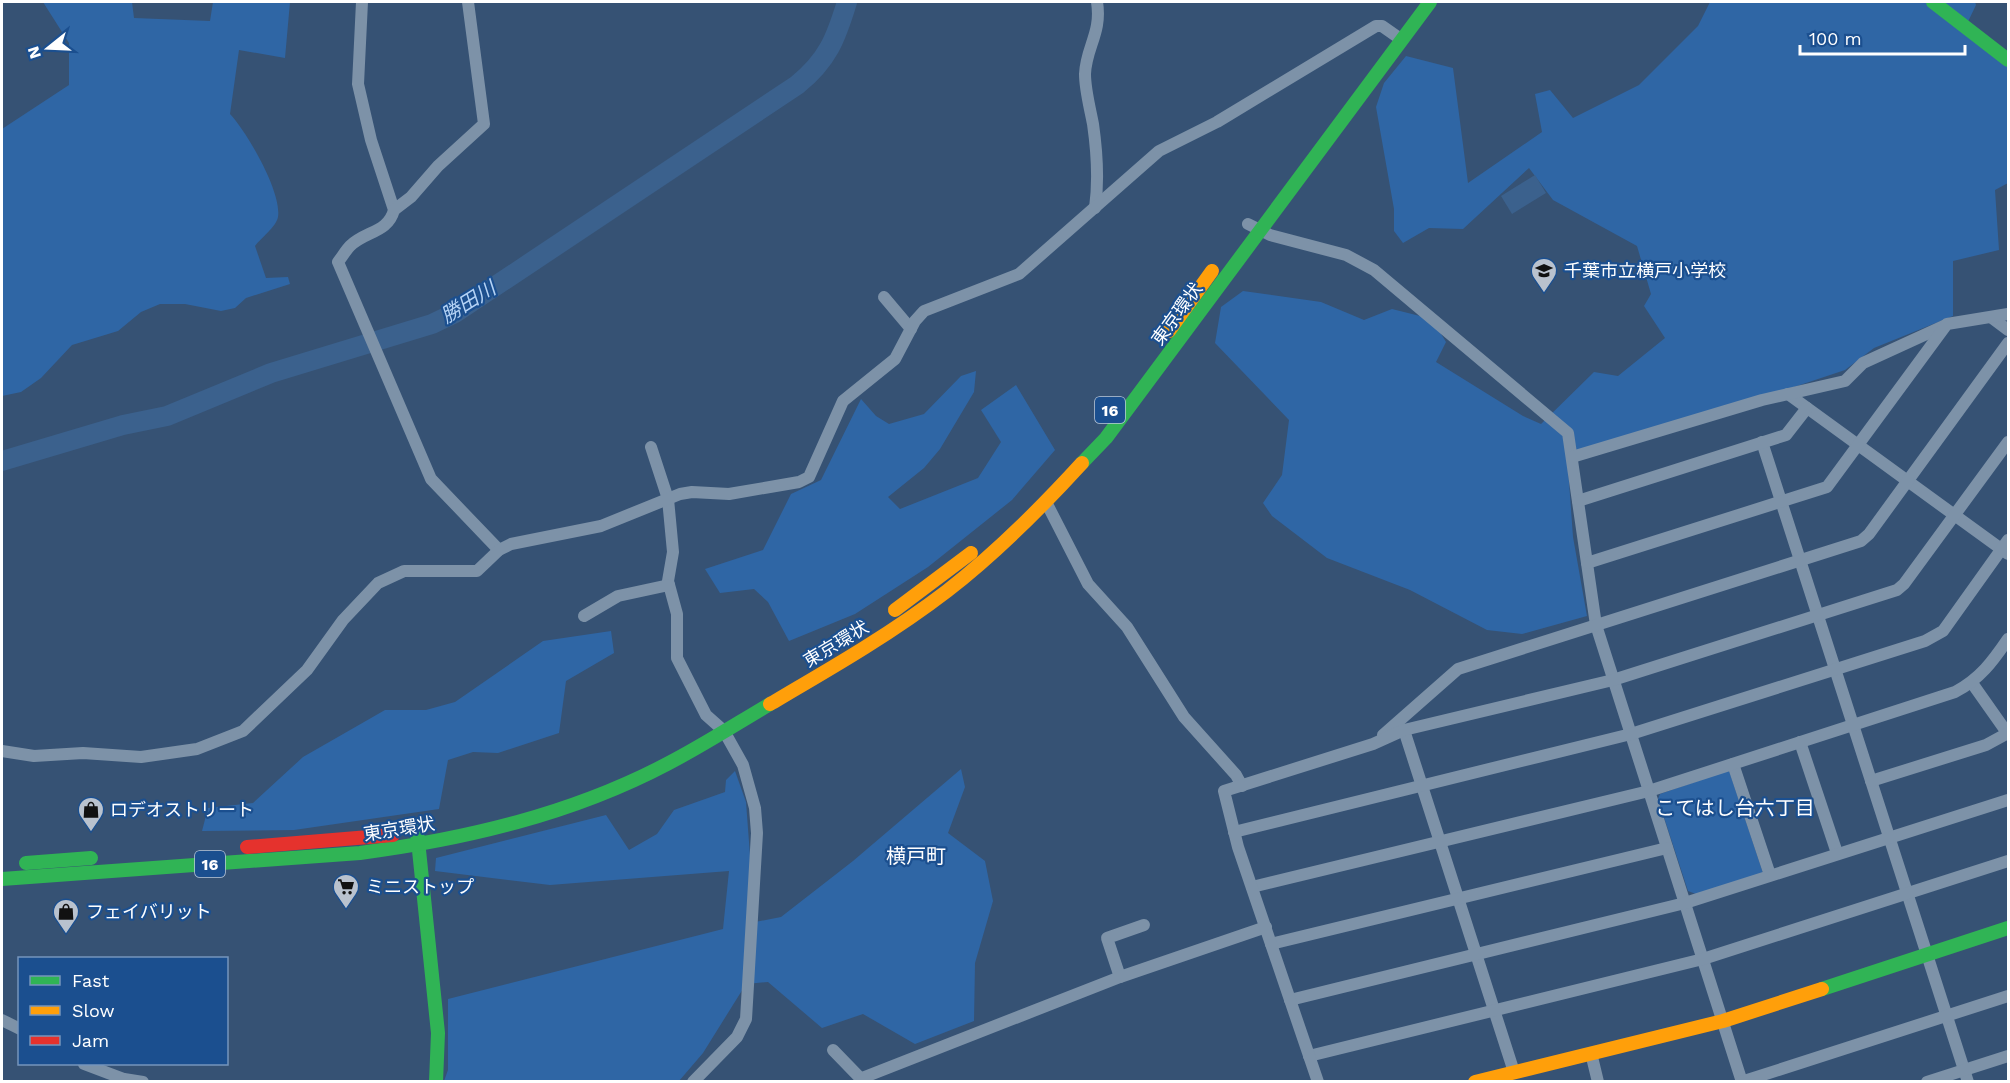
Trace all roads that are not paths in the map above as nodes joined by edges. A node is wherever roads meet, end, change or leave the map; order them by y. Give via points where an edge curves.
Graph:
1 (362, 2) edge
2 (468, 2) edge
3 (1097, 2) edge
4 (1430, 2) edge
5 (1933, 2) edge
6 (1396, 32) junction
7 (2008, 60) edge
8 (1095, 208) junction
9 (394, 210) junction
10 (1248, 224) junction
11 (1260, 232) junction
12 (884, 297) dead end
13 (2008, 314) edge
14 (1992, 318) junction
15 (1947, 324) junction
16 (911, 329) junction
17 (2008, 330) edge
18 (2008, 343) edge
19 (1788, 394) junction
20 (1807, 408) junction
21 (1761, 442) junction
22 (2008, 442) edge
23 (1858, 445) junction
24 (651, 447) dead end
25 (1572, 457) junction
26 (1908, 481) junction
27 (668, 499) junction
28 (1578, 501) junction
29 (1780, 501) junction
30 (1046, 502) junction
31 (1955, 515) junction
32 (2006, 548) edge
33 (499, 550) junction
34 (1800, 560) junction
35 (1587, 563) junction
36 (669, 585) junction
37 (1817, 615) junction
38 (584, 616) dead end
39 (1596, 625) junction
40 (851, 639) dead end
41 (2008, 639) edge
42 (1834, 670) junction
43 (795, 673) dead end
44 (1613, 680) junction
45 (1972, 683) junction
46 (1853, 726) junction
47 (718, 727) junction
48 (1404, 730) junction
49 (693, 734) dead end
50 (1631, 734) junction
51 (2008, 734) edge
52 (1800, 742) junction
53 (1373, 744) junction
54 (2, 751) edge
55 (1733, 764) junction
56 (1871, 781) junction
57 (1242, 786) junction
58 (1422, 786) junction
59 (577, 788) dead end
60 (1649, 791) junction
61 (2008, 800) edge
62 (1234, 832) junction
63 (1889, 837) junction
64 (418, 838) junction
65 (1440, 842) junction
66 (228, 848) dead end
67 (1667, 848) junction
68 (1837, 854) junction
69 (104, 857) dead end
70 (2008, 861) edge
71 (2, 865) edge
72 (1770, 875) junction
73 (2, 879) edge
74 (1252, 887) junction
75 (1907, 893) junction
76 (1458, 899) junction
77 (1685, 903) junction
78 (1144, 925) dead end
79 (1266, 927) junction
80 (2008, 928) edge
81 (1271, 944) junction
82 (1476, 954) junction
83 (1927, 954) junction
84 (1703, 959) junction
85 (1120, 977) junction
86 (2008, 996) edge
87 (1290, 1000) junction
88 (1494, 1010) junction
89 (1946, 1015) junction
90 (2, 1020) edge
91 (1722, 1021) junction
92 (18, 1028) edge
93 (833, 1050) dead end
94 (1591, 1053) junction
95 (1309, 1056) junction
96 (2008, 1056) edge
97 (87, 1065) edge
98 (1506, 1076) edge
99 (1966, 1076) edge
100 (863, 1080) edge
101 (1742, 1081) edge
102 (143, 1082) edge
103 (436, 1082) edge
104 (693, 1082) edge
105 (1318, 1082) edge
106 (1475, 1082) edge
107 (1598, 1082) edge
108 (1927, 1082) edge

1 - 9 street via 358,84
2 - 9 street via 484,124
3 - 8 street via 1095,40 1085,76 1097,159
4 - 6 main road, 東京環状 / 16
5 - 7 main road
6 - 8 street via 1376,26 1216,122 1159,151
6 - 10 main road, 東京環状 / 16
6 - 11 main road, 東京環状 / 16
8 - 16 street via 1019,274 924,311
9 - 33 street via 383,228 350,246 338,262 431,479
10 - 11 street
10 - 40 main road, 東京環状 / 16 via 1110,411 1055,474 979,547
11 - 25 street via 1346,255 1374,270 1568,433
11 - 30 main road, 東京環状 / 16 via 1106,438
12 - 16 street
13 - 14 street
14 - 15 street
14 - 17 street
15 - 19 street via 1863,363 1845,381
15 - 23 street
16 - 27 street via 895,359 843,401 809,477 745,492 692,492
18 - 26 street
19 - 20 street
19 - 25 street
20 - 21 street via 1786,435
20 - 23 street
21 - 28 street
21 - 29 street
22 - 31 street
23 - 26 street
23 - 29 street via 1827,487
24 - 27 street
25 - 28 street
26 - 31 street
26 - 34 street via 1860,541
27 - 33 street via 602,526 511,544
27 - 36 street via 674,552
28 - 35 street
29 - 34 street
29 - 35 street
30 - 47 main road, 東京環状 / 16 via 987,557 879,639
30 - 57 street via 1088,584 1127,627 1184,717
31 - 32 street
31 - 37 street via 1897,590
32 - 42 street via 1936,637
33 - 54 street via 477,571 404,571 378,583 343,620 307,670 243,731 227,738 197,749 141,757 83,753 34,756
34 - 37 street
34 - 39 street
35 - 39 street
36 - 38 street via 618,596
36 - 47 street via 677,614 677,658 706,716
37 - 42 street
37 - 44 street
39 - 44 street
39 - 53 street via 1458,669
41 - 45 street
42 - 46 street
42 - 50 street
43 - 47 main road, 東京環状 / 16
44 - 48 street
44 - 50 street
45 - 46 street
45 - 51 street
46 - 52 street
46 - 56 street
47 - 49 main road, 東京環状 / 16
47 - 64 main road, 東京環状 / 16 via 667,764 581,802 496,828
47 - 104 street via 743,765 755,808 757,849 750,988 744,1029
48 - 53 street
48 - 58 street
50 - 58 street
50 - 60 street
51 - 56 street via 1986,745
52 - 55 street
52 - 68 street
53 - 57 street
55 - 60 street
55 - 72 street
56 - 63 street
57 - 62 street via 1224,791
58 - 62 street
58 - 65 street
59 - 64 main road, 東京環状 / 16
60 - 65 street
60 - 67 street
61 - 63 street
62 - 74 street
63 - 68 street
63 - 75 street
64 - 66 main road, 東京環状 / 16
64 - 73 main road, 東京環状 / 16 via 360,853
64 - 103 main road via 438,1034
65 - 74 street
65 - 76 street
67 - 76 street
67 - 77 street
68 - 72 street
69 - 71 main road
70 - 75 street
72 - 77 street
74 - 79 street
75 - 83 street
75 - 84 street
76 - 81 street
76 - 82 street
77 - 82 street
77 - 84 street
78 - 85 street via 1107,938
79 - 81 street
79 - 85 street
80 - 83 main road
81 - 87 street
82 - 87 street
82 - 88 street
83 - 89 street
83 - 91 main road
84 - 88 street
84 - 91 street
85 - 100 street
86 - 89 street
87 - 95 street
88 - 95 street
88 - 98 street
89 - 99 street
89 - 101 street
90 - 92 street
91 - 94 main road
91 - 101 street
93 - 100 street
94 - 98 main road
94 - 107 street
95 - 105 street
96 - 99 street
97 - 102 street
98 - 106 main road
99 - 108 street

